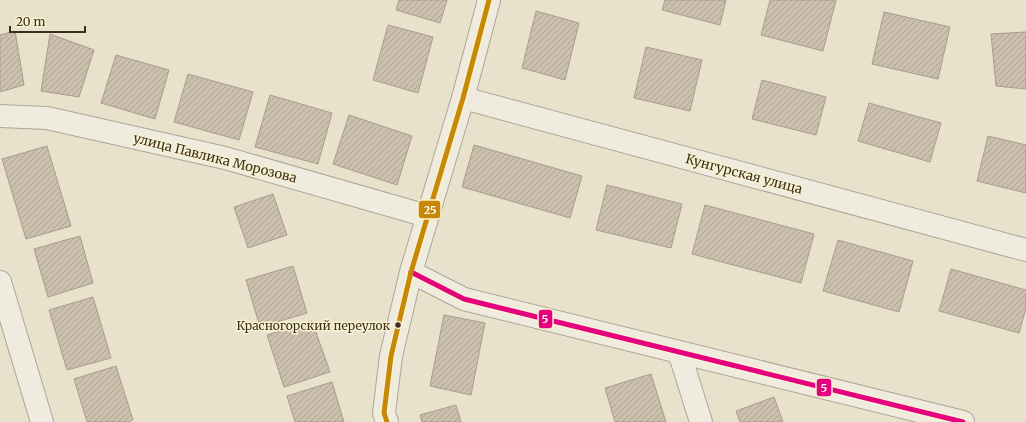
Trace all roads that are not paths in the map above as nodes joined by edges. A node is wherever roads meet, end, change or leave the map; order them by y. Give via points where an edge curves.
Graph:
1 (489, 0) edge
2 (463, 98) junction
3 (0, 116) edge
4 (427, 216) junction
5 (1026, 250) edge
6 (410, 272) junction
7 (0, 282) edge
8 (679, 352) junction
9 (42, 422) edge
10 (386, 422) edge
11 (701, 422) edge
12 (963, 422) edge

1 - 2 street
2 - 4 street
2 - 5 street, Кунгурская улица
3 - 4 street, улица Павлика Морозова via 47,118 225,158
4 - 6 street
6 - 8 street via 464,299
6 - 10 street via 391,356 384,413
7 - 9 street
8 - 11 street
8 - 12 street

